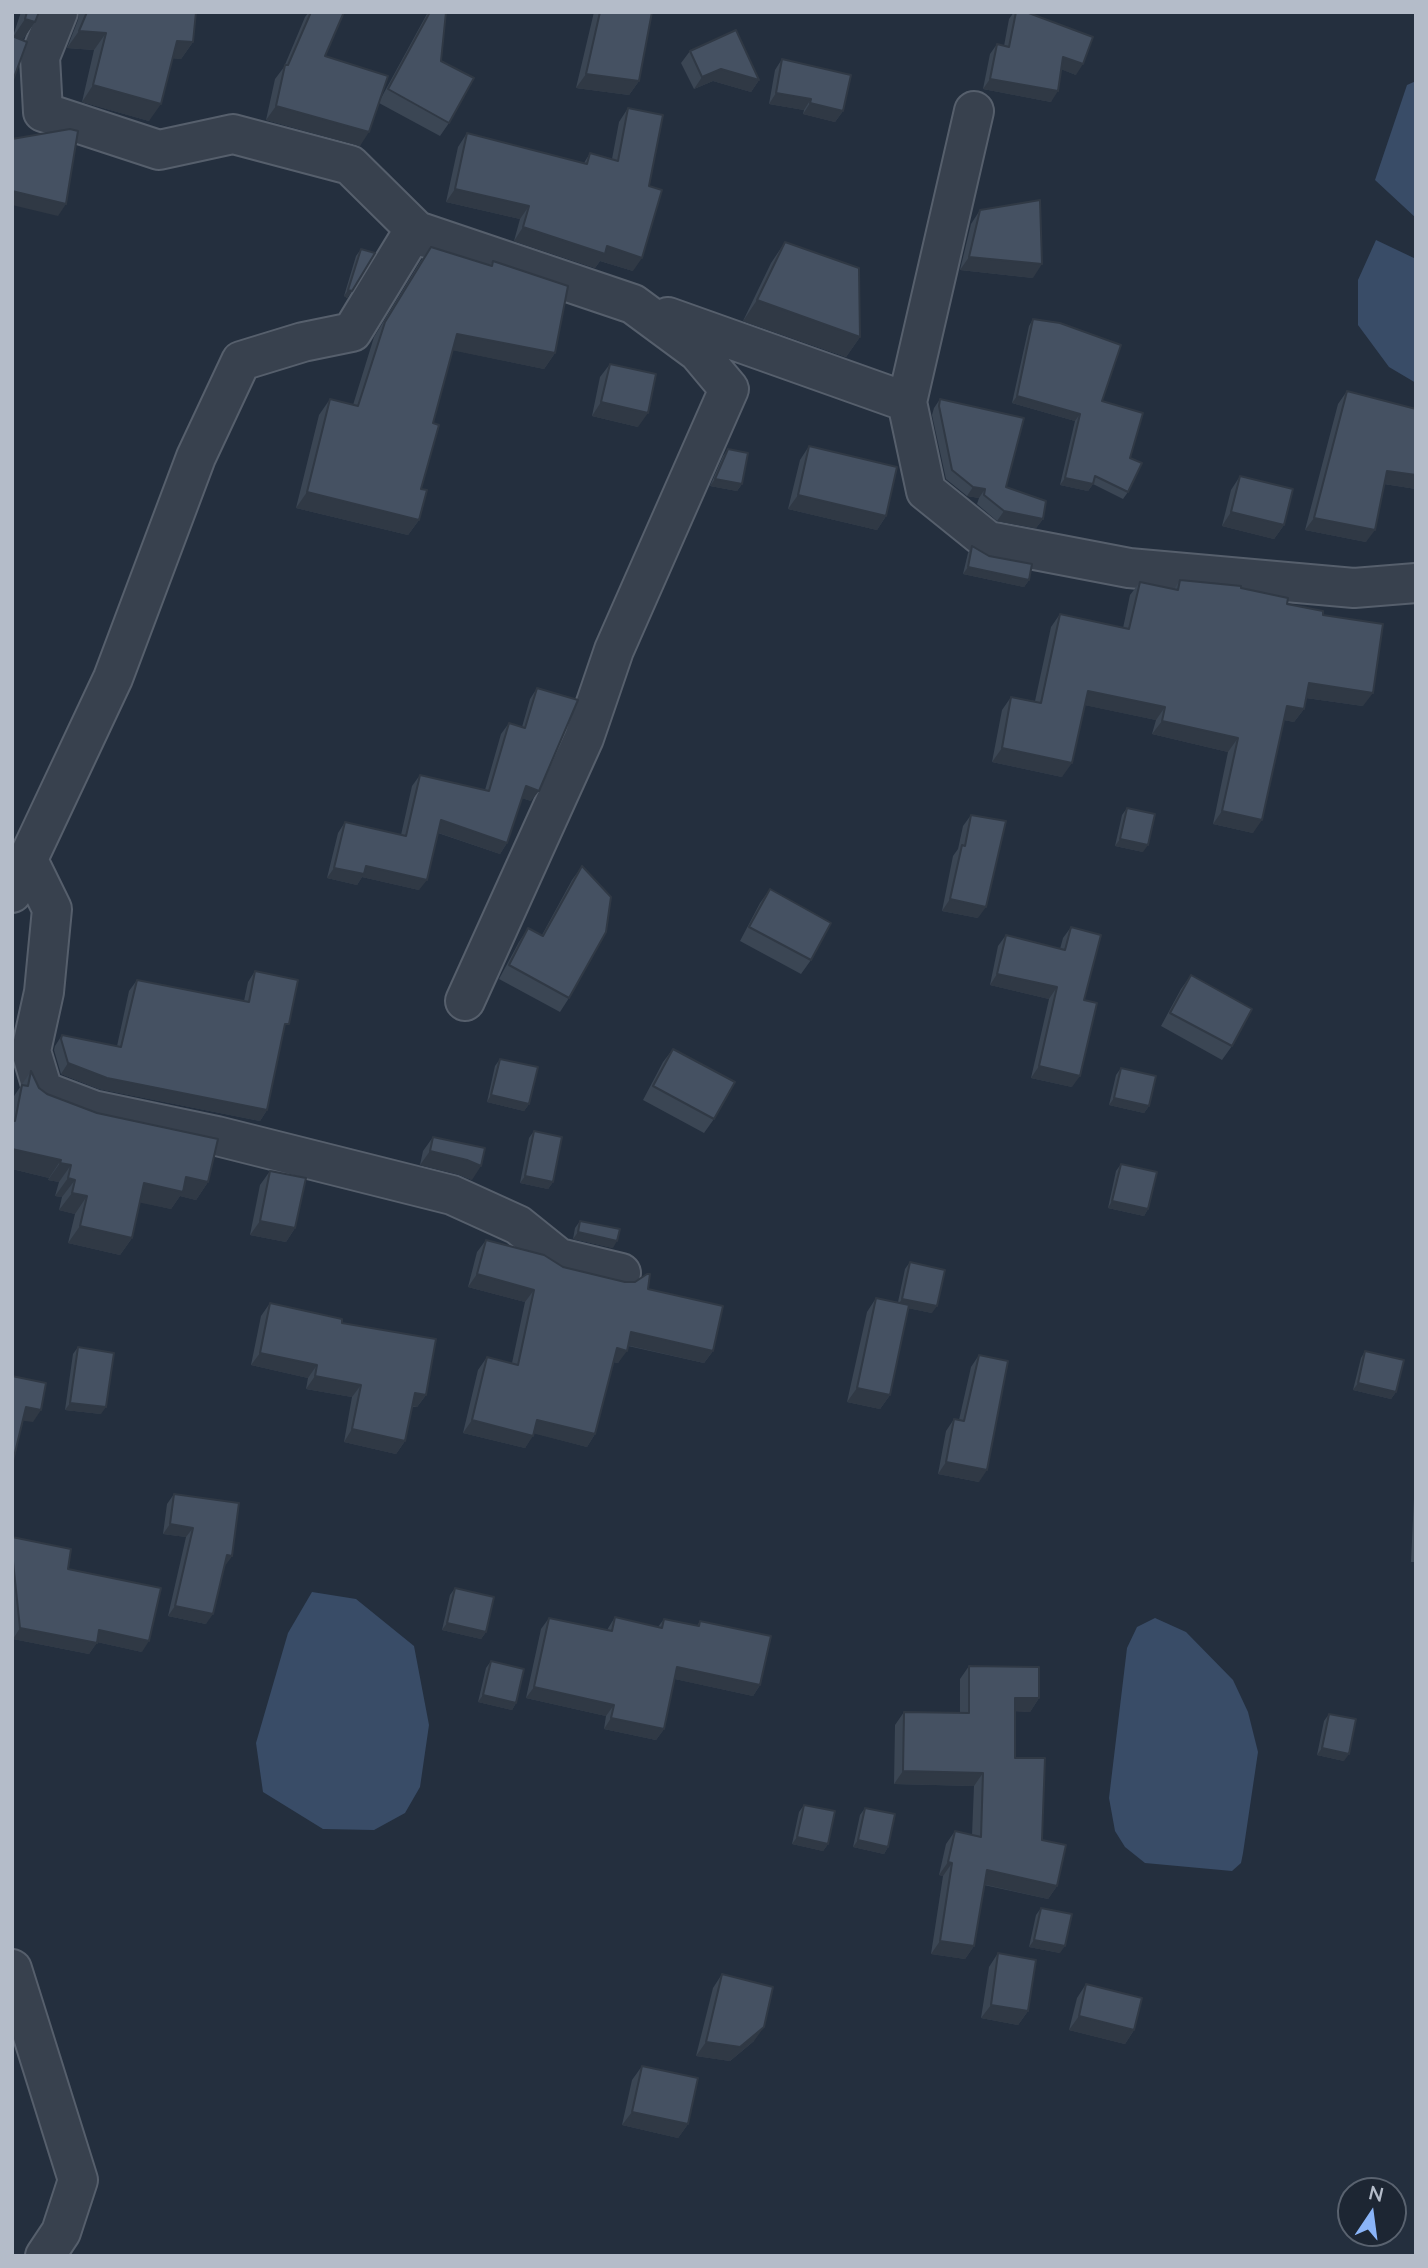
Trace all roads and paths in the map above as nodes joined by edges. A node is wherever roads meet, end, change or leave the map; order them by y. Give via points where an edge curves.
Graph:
1 (58, 12) edge
2 (974, 111) dead end
3 (907, 402) junction
4 (1416, 583) edge
5 (20, 877) edge
6 (465, 1001) dead end
7 (621, 1273) dead end
8 (12, 1969) edge
9 (46, 2256) edge

1 - 3 street via 40,57 43,112 159,150 233,134 350,165 424,237 518,263
2 - 3 street
3 - 4 street via 926,491 988,541 1129,568 1354,588
5 - 6 street via 113,678 196,457 241,361 352,332 414,230 633,304 698,352 729,388 614,650 584,738
5 - 7 street via 52,909 44,992 31,1051 43,1091 93,1110 452,1195 518,1225 559,1258
8 - 9 street via 78,2180 61,2232

